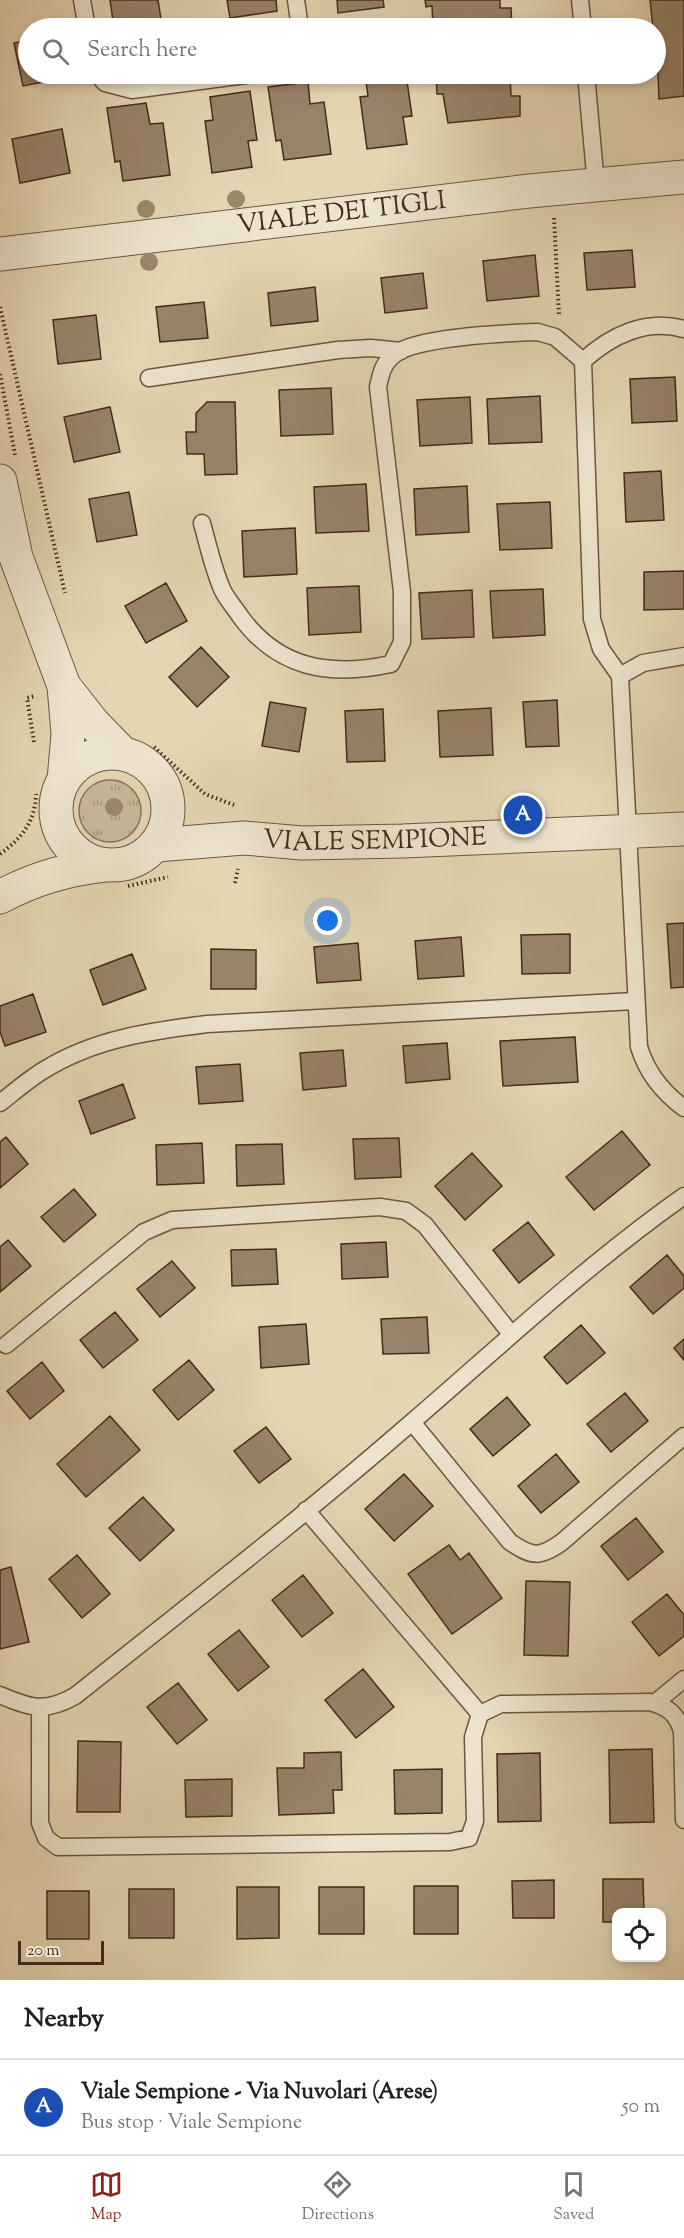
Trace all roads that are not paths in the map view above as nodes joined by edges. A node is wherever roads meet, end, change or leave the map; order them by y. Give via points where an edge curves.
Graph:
1 (82, 0) edge
2 (296, 0) edge
3 (580, 0) edge
4 (85, 18) edge
5 (299, 18) edge
6 (582, 18) edge
7 (109, 84) edge
8 (177, 84) edge
9 (587, 84) edge
10 (684, 177) edge
11 (596, 185) junction
12 (0, 254) edge
13 (684, 329) edge
14 (401, 351) junction
15 (583, 361) junction
16 (149, 378) dead end
17 (0, 481) edge
18 (202, 523) dead end
19 (684, 656) edge
20 (620, 676) junction
21 (64, 686) junction
22 (134, 746) junction
23 (50, 783) junction
24 (167, 800) junction
25 (57, 823) junction
26 (242, 823) junction
27 (684, 829) edge
28 (626, 832) junction
29 (156, 844) junction
30 (105, 865) junction
31 (12, 891) edge
32 (635, 1001) junction
33 (0, 1103) edge
34 (684, 1108) edge
35 (682, 1196) edge
36 (512, 1334) junction
37 (6, 1345) dead end
38 (412, 1422) junction
39 (684, 1436) edge
40 (306, 1510) junction
41 (684, 1679) edge
42 (0, 1695) edge
43 (655, 1703) junction
44 (40, 1708) junction
45 (480, 1714) junction
46 (684, 1821) edge

1 - 4 lane
2 - 5 lane
3 - 6 lane
7 - 8 lane via 132,90
9 - 11 lane
10 - 11 street, VIALE DEI TIGLI
11 - 12 street, VIALE DEI TIGLI
13 - 15 lane via 646,327 624,332 604,342
14 - 15 lane via 420,344 538,332 555,337
14 - 16 lane via 338,350
14 - 18 lane via 386,362 378,387 402,592 402,642 391,664 359,671 316,669 279,654 250,629 222,591
15 - 20 lane via 592,619 601,649
17 - 21 street via 16,557
19 - 20 lane via 643,663
20 - 28 lane
21 - 22 street via 93,723
21 - 23 street via 68,734
22 - 23 street via 89,758
22 - 24 street via 139,760 153,770 162,784
23 - 25 street via 58,794
24 - 26 street, VIALE SEMPIONE via 199,819
24 - 29 street via 168,816
25 - 30 street via 75,851
25 - 31 street via 48,846
26 - 28 street, VIALE SEMPIONE via 302,843
26 - 29 street, VIALE SEMPIONE
27 - 28 street, VIALE SEMPIONE
28 - 32 lane
29 - 30 street via 133,861
30 - 31 street via 80,867
32 - 33 lane via 207,1024 150,1031 101,1043 44,1070
32 - 34 lane via 644,1064 668,1096
35 - 36 lane
36 - 37 lane via 425,1225 406,1211 380,1208 172,1220 144,1232
36 - 38 lane
38 - 39 lane via 510,1542 528,1554 547,1553
38 - 40 lane
40 - 44 lane via 75,1696
40 - 45 lane
41 - 43 lane
42 - 44 lane
43 - 45 lane via 501,1704
43 - 46 lane via 677,1717 682,1731
44 - 45 lane via 40,1823 46,1838 58,1846 450,1842 469,1838 475,1821 473,1737

